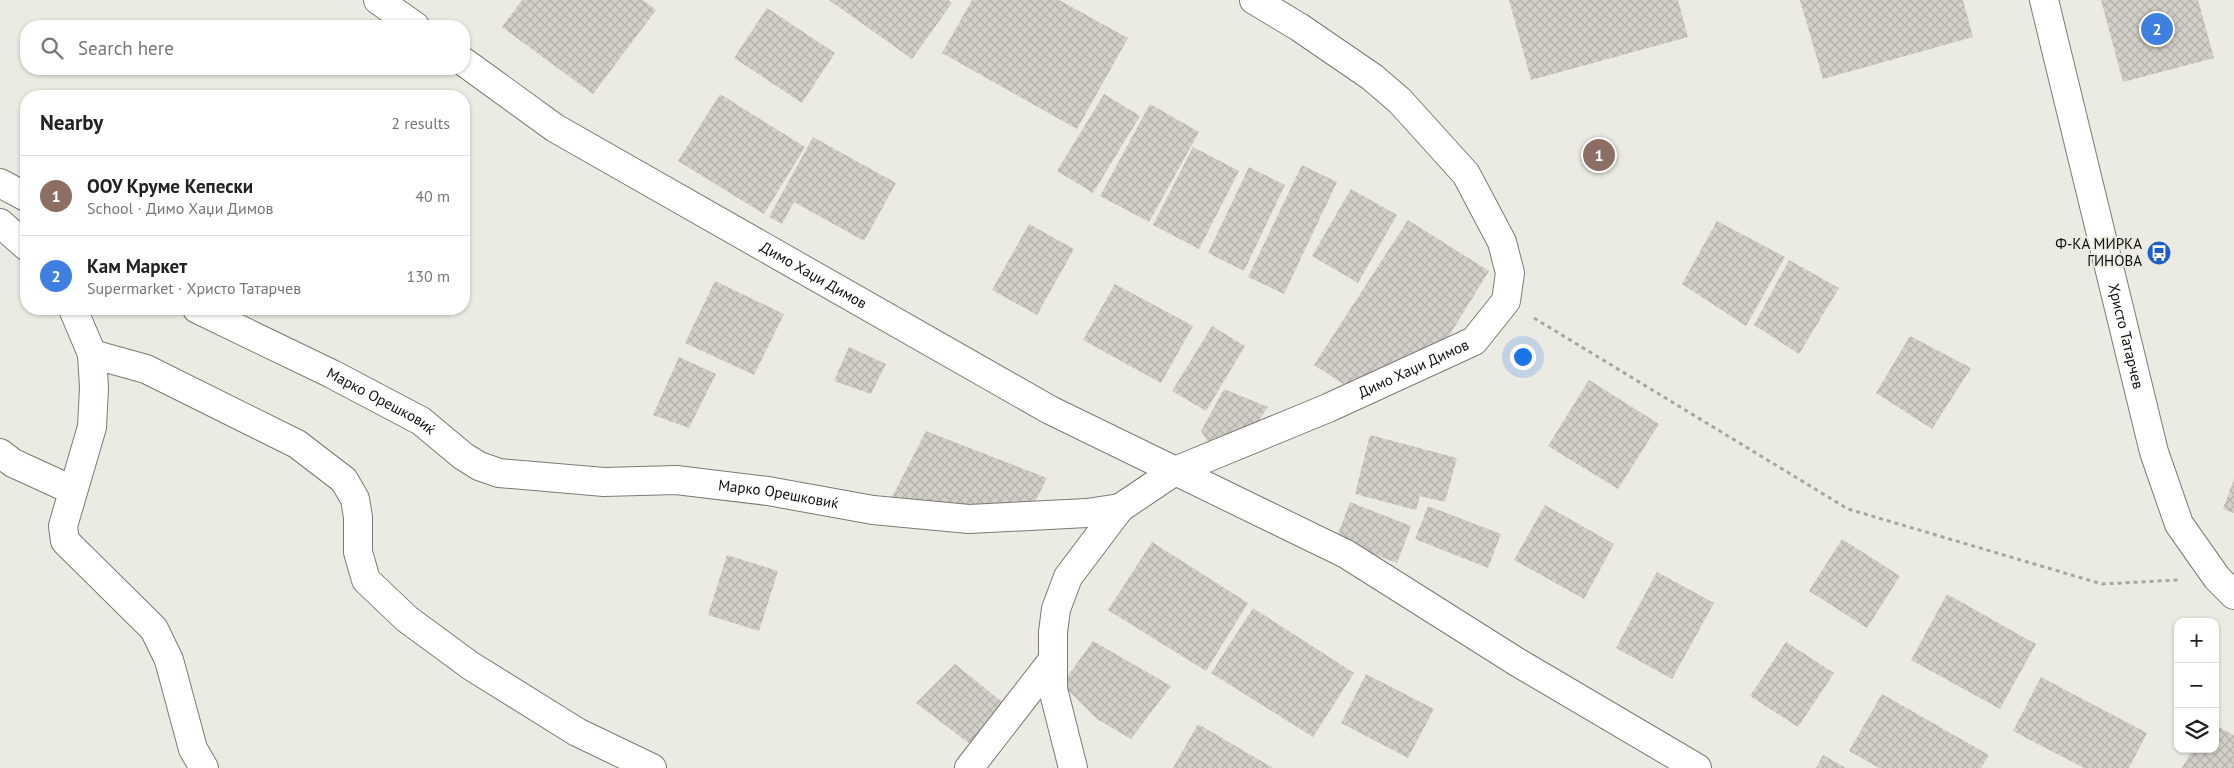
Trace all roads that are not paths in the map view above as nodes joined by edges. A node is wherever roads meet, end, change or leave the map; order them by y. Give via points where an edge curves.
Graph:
1 (378, 0) edge
2 (1254, 0) edge
3 (2044, 0) edge
4 (406, 20) edge
5 (470, 66) edge
6 (0, 183) edge
7 (20, 195) edge
8 (0, 223) edge
9 (20, 241) edge
10 (75, 315) edge
11 (209, 315) edge
12 (92, 354) junction
13 (0, 453) edge
14 (1175, 471) junction
15 (72, 490) junction
16 (1120, 508) junction
17 (2225, 586) edge
18 (1052, 661) junction
19 (204, 768) edge
20 (652, 768) edge
21 (969, 768) edge
22 (1073, 768) edge
23 (1697, 768) edge

1 - 4 street
2 - 14 street, Димо Хаџи Димов via 1372,77 1400,102 1466,174 1502,242 1510,274 1506,301 1474,341 1328,408
3 - 17 street, Христо Татарчев via 2154,452 2179,524
5 - 14 street, Димо Хаџи Димов via 555,128 1050,410
6 - 7 street
8 - 9 street
10 - 12 street
11 - 16 street, Марко Орешковиќ via 421,421 463,456 499,473 604,482 676,480 768,490 873,510 969,519 1087,513
12 - 15 street via 92,427
12 - 20 street via 146,369 297,444 344,480 355,499 358,552 366,580 407,619 471,666 577,732
13 - 15 street via 13,463
14 - 16 street
14 - 23 street, Димо Хаџи Димов via 1346,554 1517,662
15 - 19 street via 63,526 64,541 154,629 169,660 193,748
16 - 18 street via 1068,576 1056,609
18 - 21 street
18 - 22 street via 1053,689

